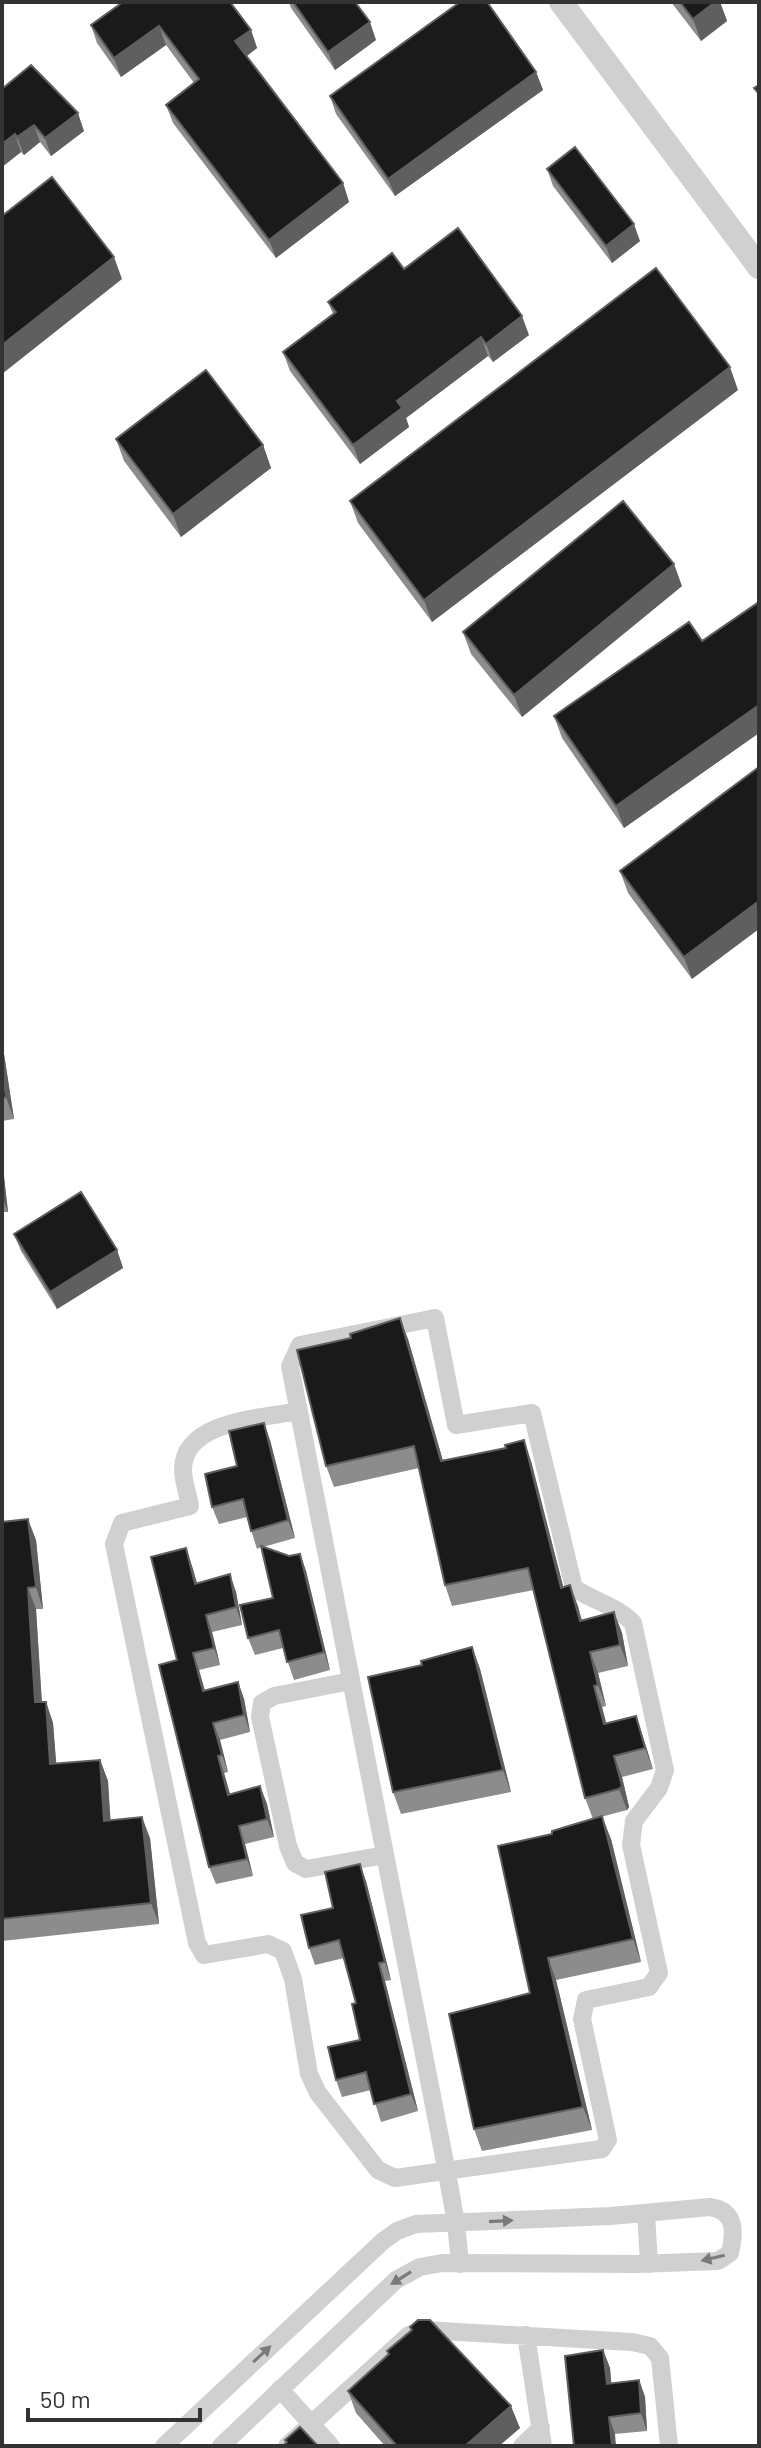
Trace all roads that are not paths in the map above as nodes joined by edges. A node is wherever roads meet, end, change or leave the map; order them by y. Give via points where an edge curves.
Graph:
1 (561, 2) edge
2 (759, 267) edge
3 (299, 1411) junction
4 (351, 1681) junction
5 (385, 1855) junction
6 (447, 2173) junction
7 (646, 2213) junction
8 (456, 2223) junction
9 (460, 2264) junction
10 (649, 2264) junction
11 (526, 2335) junction
12 (280, 2389) junction
13 (311, 2423) junction
14 (542, 2437) edge
15 (164, 2446) edge
16 (221, 2446) edge
17 (287, 2446) edge
18 (331, 2446) edge
19 (522, 2446) edge
20 (669, 2446) edge

1 - 2 street
3 - 4 street
3 - 6 street via 212,1428 199,1437 183,1467 190,1506 122,1523 114,1544 118,1567 197,1943 204,1955 268,1944 283,1951 309,2074 318,2093 378,2170 395,2178
3 - 6 street via 290,1366 300,1345 435,1318 456,1425 532,1413 574,1588 624,1613 633,1623 665,1770 659,1788 634,1821 631,1845 659,1973 649,1987 586,2000 582,2019 608,2140 602,2149
4 - 5 street
4 - 5 street via 274,1696 262,1703 260,1717 295,1863 306,1869
5 - 6 street
6 - 8 street
8 -> 7 street
7 - 10 street
7 -> 10 street via 722,2209 734,2235 730,2253 718,2261
8 - 9 street
15 -> 8 street via 383,2241 416,2224
9 - 10 street
9 -> 12 street via 420,2267 396,2280
11 - 13 street via 425,2330 409,2335
11 - 14 street
11 - 20 street via 650,2346 660,2358
12 - 13 street
12 - 16 street
13 - 17 street
13 - 18 street
14 - 19 street

